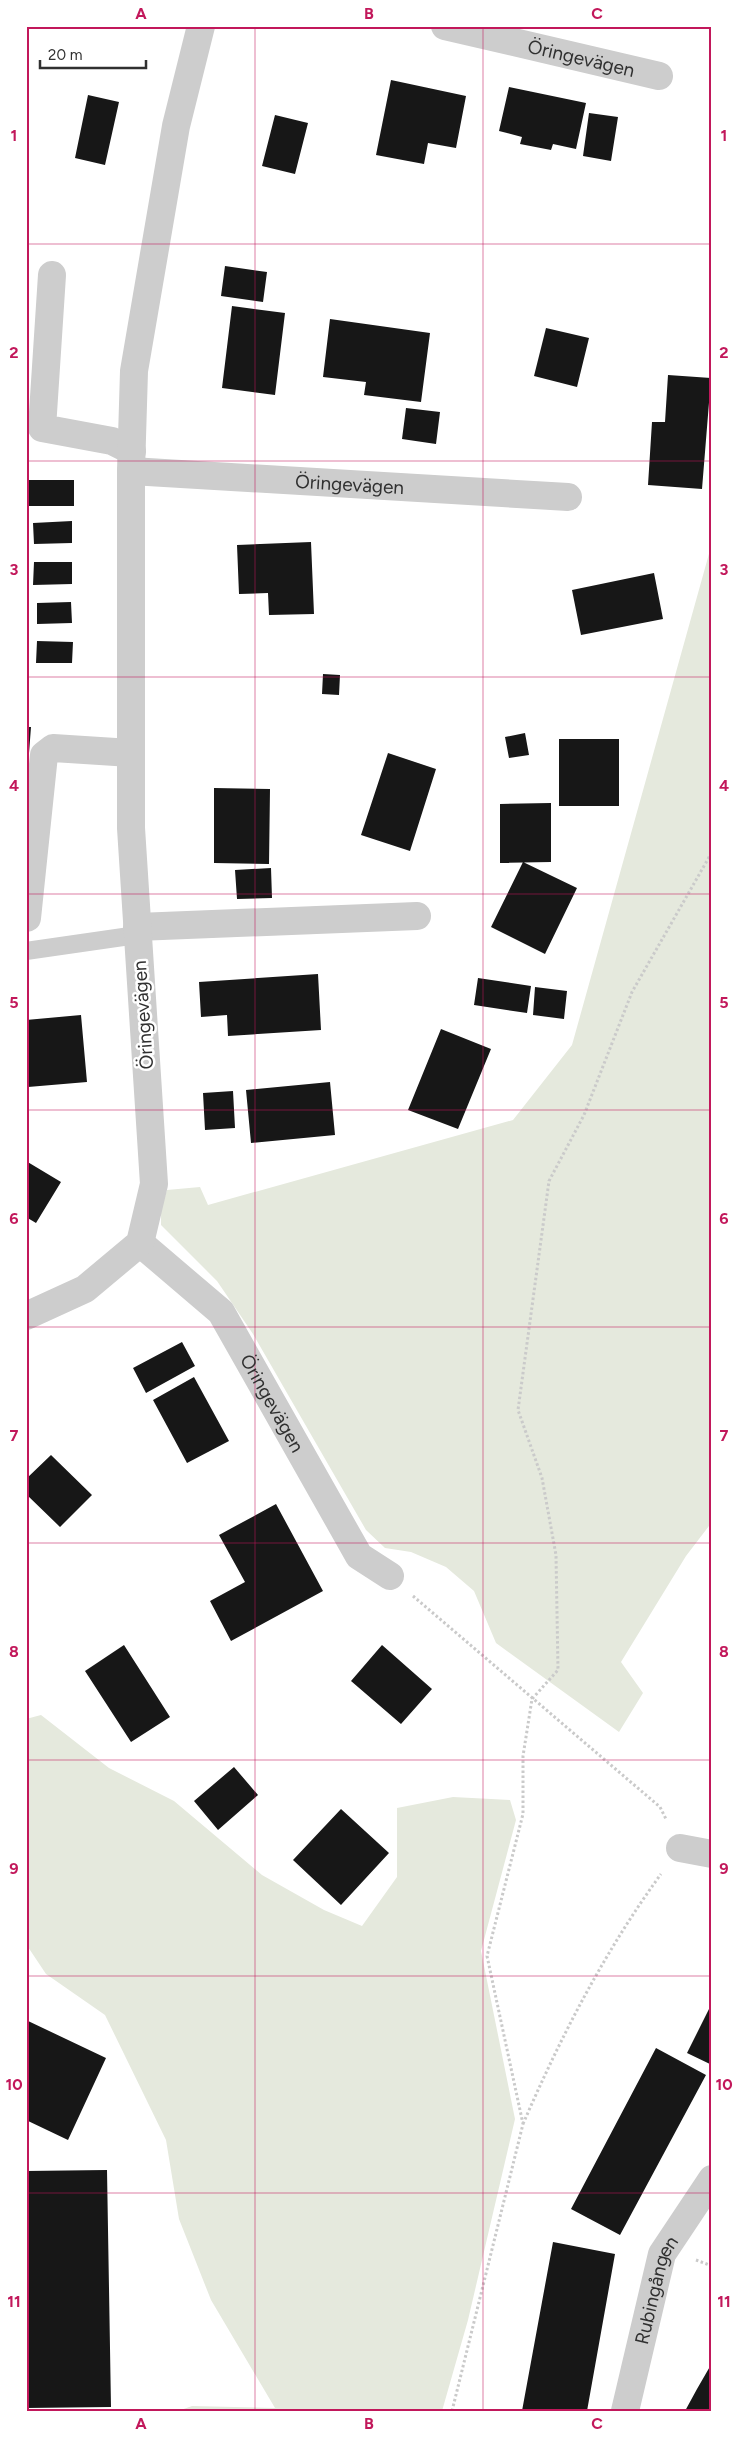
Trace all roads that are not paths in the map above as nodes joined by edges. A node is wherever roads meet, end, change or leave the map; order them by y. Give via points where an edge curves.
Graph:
1 (201, 26) edge
2 (445, 26) edge
3 (659, 76) dead end
4 (52, 274) dead end
5 (131, 461) junction
6 (568, 497) dead end
7 (131, 753) junction
8 (417, 916) dead end
9 (27, 918) edge
10 (137, 931) junction
11 (26, 952) edge
12 (140, 1243) junction
13 (26, 1316) edge
14 (390, 1576) road end
15 (680, 1848) road end
16 (712, 1854) edge
17 (712, 2179) edge
18 (625, 2411) edge

1 - 5 street, Öringevägen via 176,126 134,370
2 - 3 street, Öringevägen
4 - 5 street, Öringevägen via 42,428 112,441
5 - 6 street, Öringevägen
5 - 7 street, Öringevägen
7 - 9 street via 54,748 44,755
7 - 10 street, Öringevägen via 131,828
8 - 10 street, Öringevägen
10 - 11 lane, Öringevägen
10 - 12 street, Öringevägen via 154,1184
12 - 13 street via 85,1289
12 - 14 street, Öringevägen via 221,1312 359,1556
15 - 16 street
17 - 18 street, Rubingången via 662,2254

